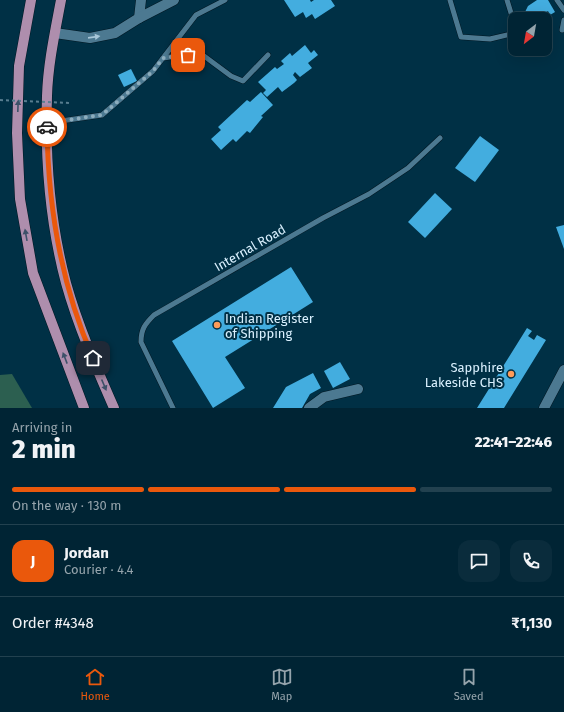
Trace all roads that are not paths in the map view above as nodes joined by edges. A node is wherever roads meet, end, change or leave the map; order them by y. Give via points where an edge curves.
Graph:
1 (31, 0) edge
2 (61, 0) edge
3 (141, 0) edge
4 (174, 0) edge
5 (225, 0) edge
6 (450, 0) edge
7 (507, 0) edge
8 (556, 0) edge
9 (564, 10) edge
10 (511, 12) edge
11 (139, 18) junction
12 (564, 20) edge
13 (562, 30) dead end
14 (55, 33) junction
15 (508, 35) edge
16 (268, 55) dead end
17 (163, 58) junction
18 (47, 123) junction
19 (440, 138) dead end
20 (564, 370) edge
21 (358, 389) dead end
22 (84, 408) edge
23 (114, 408) edge
24 (173, 408) edge
25 (309, 408) edge
26 (544, 408) edge

22 -> 1 main road via 33,273 20,199 17,133 19,66
2 - 14 main road
3 - 11 street
4 - 11 street
5 - 17 lane via 196,16
6 - 15 lane via 461,37 490,39
7 - 10 lane
8 - 9 lane
14 -> 11 street via 90,38 115,33
12 - 13 lane
14 - 18 main road via 47,96
16 - 17 lane via 242,81 200,53
17 - 18 lane via 153,71 102,115
18 -> 23 main road via 55,233 66,283 82,334
19 - 24 lane, Internal Road via 408,168 370,194 323,218 154,315 141,332 141,342
20 - 26 street
21 - 25 street via 324,396

